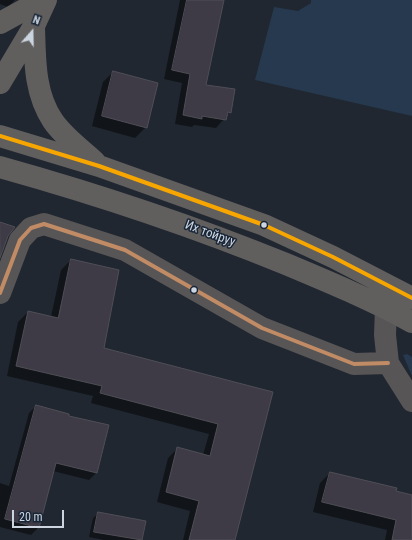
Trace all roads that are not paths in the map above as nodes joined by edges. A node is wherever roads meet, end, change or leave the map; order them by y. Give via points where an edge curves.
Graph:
1 (42, 0) edge
2 (46, 0) edge
3 (0, 23) edge
4 (34, 26) junction
5 (0, 84) edge
6 (0, 136) edge
7 (99, 166) junction
8 (0, 167) edge
9 (0, 293) edge
10 (412, 298) edge
11 (386, 308) junction
12 (412, 322) edge
13 (388, 363) junction
14 (412, 401) edge

1 - 3 main road
2 - 4 main road
4 - 5 main road
4 - 7 main road via 36,76 42,100 53,121
6 - 7 main road, Их тойруу
7 - 10 main road, Их тойруу via 264,225
8 - 11 main road, Их тойруу via 146,211 252,250
9 - 13 street via 20,240 30,228 44,224 125,250 262,328 354,364
11 - 12 main road, Их тойруу
11 - 13 street
13 - 14 street

